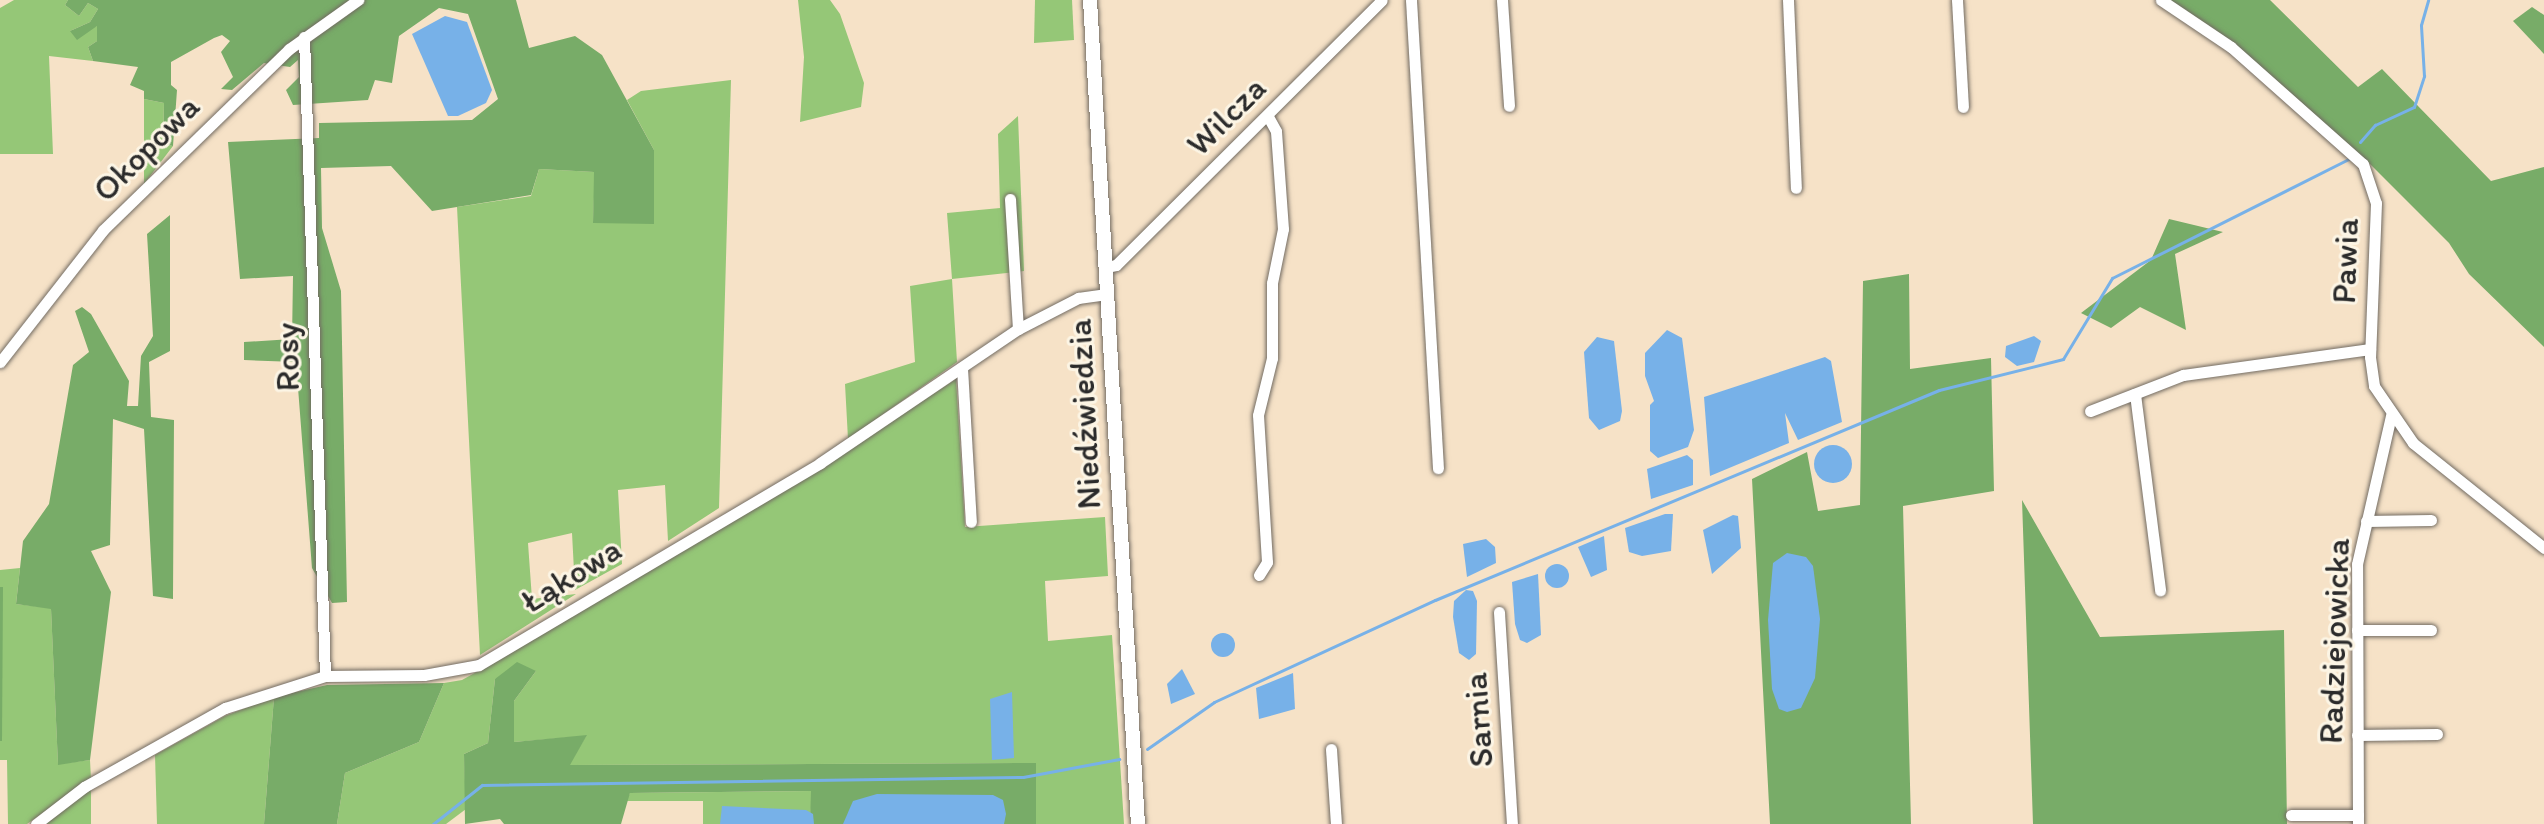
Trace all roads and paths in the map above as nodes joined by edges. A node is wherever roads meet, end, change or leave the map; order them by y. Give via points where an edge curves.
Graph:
1 (358, 0) edge
2 (1090, 0) edge
3 (1382, 0) edge
4 (1411, 0) edge
5 (1502, 0) edge
6 (1788, 0) edge
7 (1957, 0) edge
8 (2161, 0) edge
9 (304, 37) junction
10 (1509, 106) dead end
11 (1963, 107) dead end
12 (1267, 115) junction
13 (1796, 188) dead end
14 (1010, 199) dead end
15 (1106, 267) junction
16 (1107, 294) junction
17 (1018, 329) junction
18 (2370, 349) junction
19 (0, 362) edge
20 (962, 368) junction
21 (2135, 394) junction
22 (2090, 411) dead end
23 (2391, 415) junction
24 (1438, 468) dead end
25 (2431, 520) dead end
26 (2366, 521) junction
27 (971, 522) dead end
28 (2540, 534) edge
29 (2544, 548) edge
30 (1259, 575) dead end
31 (2160, 590) dead end
32 (1499, 612) dead end
33 (2357, 630) junction
34 (2431, 630) dead end
35 (325, 676) junction
36 (2437, 734) dead end
37 (2357, 735) junction
38 (1331, 749) dead end
39 (2291, 815) dead end
40 (2358, 820) edge
41 (36, 824) edge
42 (1138, 824) edge
43 (1336, 824) edge
44 (1512, 824) edge

1 - 9 street, Okopowa
2 - 15 street, Niedźwiedzia
3 - 12 street, Wilcza
4 - 24 street
5 - 10 street
6 - 13 street
7 - 11 street
8 - 18 street, Pawia via 2231,47 2363,164 2376,203
9 - 19 street, Okopowa via 103,230
9 - 35 street, Rosy
12 - 15 street, Wilcza via 1116,265
12 - 30 street via 1276,131 1283,229 1272,283 1273,350 1258,415 1267,562
14 - 17 street
15 - 16 street, Niedźwiedzia
16 - 17 street, Łąkowa via 1078,298
16 - 42 street, Niedźwiedzia
17 - 20 street, Łąkowa
18 - 21 street via 2183,375
18 - 23 street, Pawia via 2374,386
20 - 27 street
20 - 35 street, Łąkowa via 820,463 479,665 424,675
21 - 22 street
21 - 31 street
23 - 26 street, Radziejowicka
23 - 28 street, Pawia via 2450,476
25 - 26 street
26 - 33 street, Radziejowicka via 2357,564
28 - 29 street, Pawia
32 - 44 street, Sarnia
33 - 34 street
33 - 37 street, Radziejowicka
35 - 41 street, Łąkowa via 225,708 84,787
36 - 37 street
37 - 40 street, Radziejowicka
38 - 43 street
39 - 40 street

